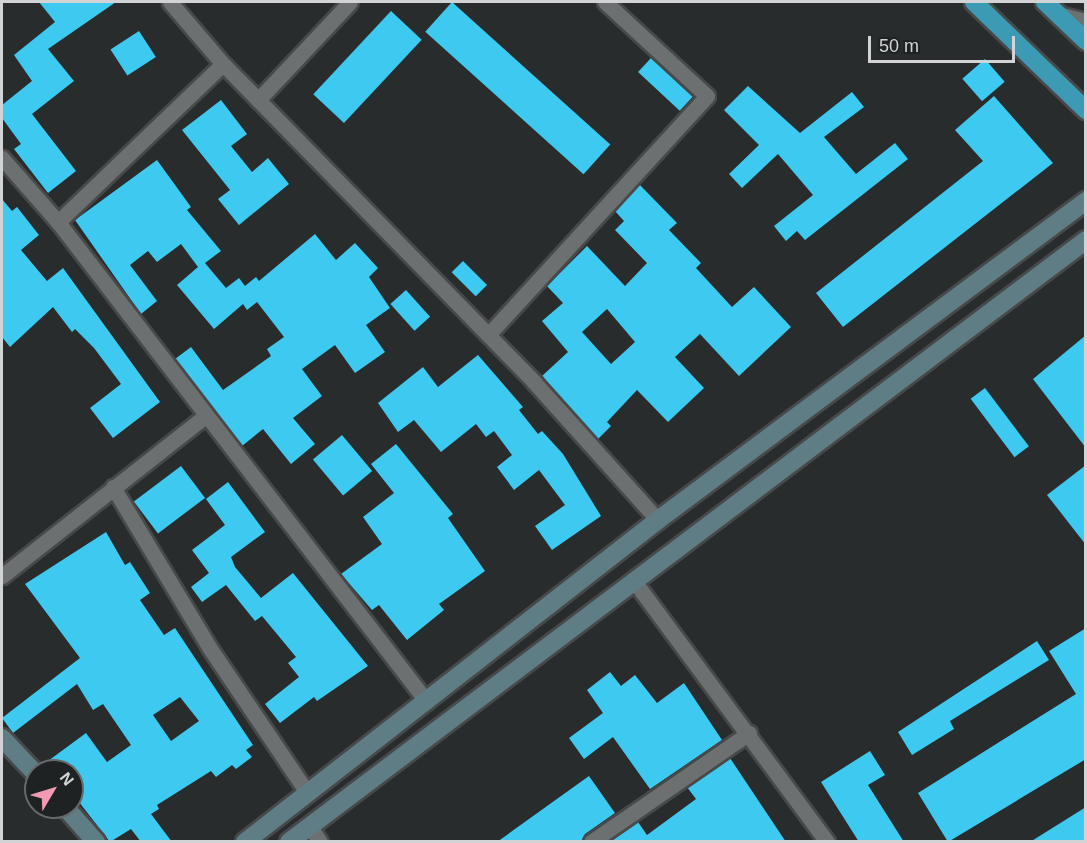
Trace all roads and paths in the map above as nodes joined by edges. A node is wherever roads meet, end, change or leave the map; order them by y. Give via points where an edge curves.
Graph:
1 (170, 2) edge
2 (350, 2) edge
3 (605, 2) edge
4 (974, 2) edge
5 (1052, 8) edge
6 (1086, 21) edge
7 (1086, 41) edge
8 (223, 64) junction
9 (258, 100) junction
10 (1086, 110) edge
11 (2, 158) edge
12 (1086, 201) edge
13 (58, 222) junction
14 (1054, 225) junction
15 (1081, 245) edge
16 (488, 335) junction
17 (205, 416) junction
18 (112, 487) junction
19 (658, 520) junction
20 (2, 576) edge
21 (634, 582) junction
22 (427, 702) junction
23 (749, 733) junction
24 (2, 738) edge
25 (24, 761) edge
26 (306, 791) junction
27 (76, 819) edge
28 (309, 825) junction
29 (96, 842) edge
30 (245, 842) edge
31 (290, 842) edge
32 (320, 842) edge
33 (591, 842) edge
34 (827, 842) edge

1 - 8 street
2 - 9 street
3 - 16 street via 707,96
4 - 10 highway
5 - 6 street
5 - 7 highway
8 - 9 street
8 - 13 street
9 - 16 street
11 - 13 street
12 - 14 main road
13 - 17 street
14 - 15 main road
14 - 19 main road
15 - 21 main road
16 - 19 street
17 - 18 street
17 - 22 street
18 - 20 street
18 - 26 street via 209,647
19 - 22 main road
21 - 23 street
21 - 28 main road
22 - 26 main road
23 - 33 street
23 - 34 street
24 - 25 main road
26 - 30 main road
27 - 29 main road
28 - 31 main road
28 - 32 street

